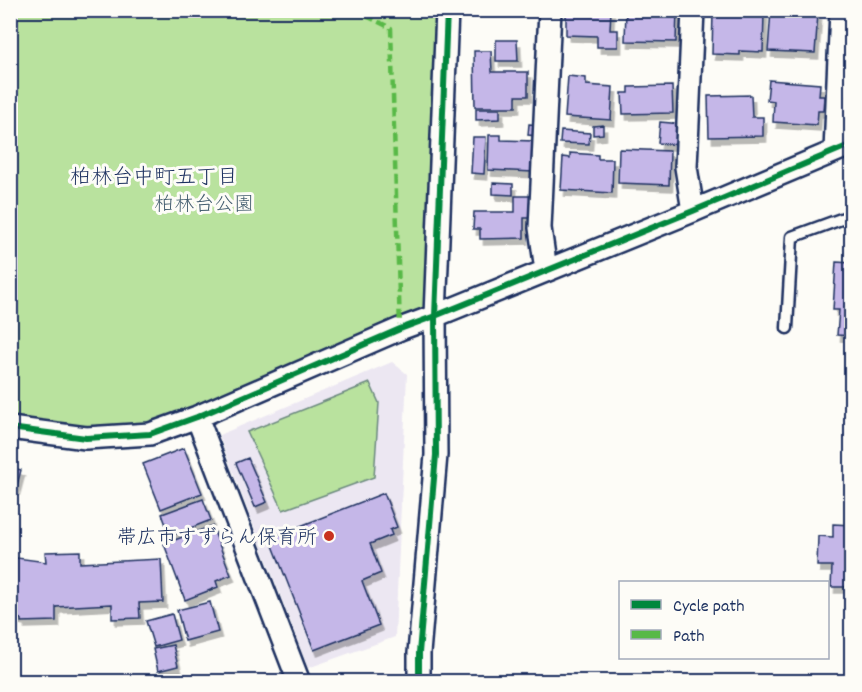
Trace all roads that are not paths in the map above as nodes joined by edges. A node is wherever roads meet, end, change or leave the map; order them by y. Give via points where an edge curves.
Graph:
1 (447, 10) edge
2 (550, 10) edge
3 (693, 10) edge
4 (841, 10) edge
5 (844, 148) edge
6 (693, 211) junction
7 (852, 215) edge
8 (546, 270) junction
9 (435, 316) junction
10 (787, 328) dead end
11 (197, 417) junction
12 (10, 428) edge
13 (299, 681) edge
14 (419, 681) edge

1 - 9 street
2 - 8 street via 540,228
3 - 6 street via 686,167
4 - 5 street
5 - 6 street
6 - 8 street
7 - 10 lane via 792,237
8 - 9 street
9 - 11 street
9 - 14 street via 436,454
11 - 12 street via 150,434 86,438
11 - 13 street

